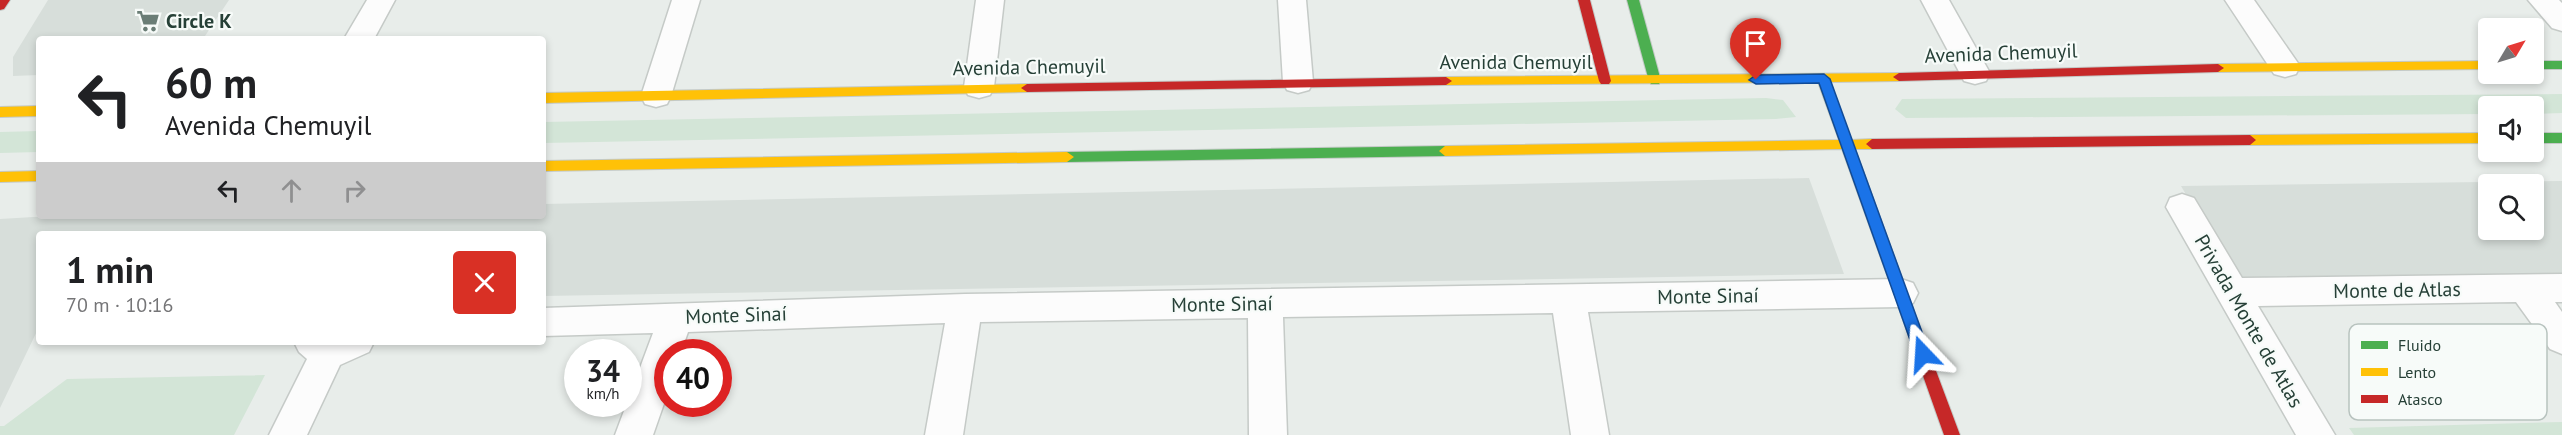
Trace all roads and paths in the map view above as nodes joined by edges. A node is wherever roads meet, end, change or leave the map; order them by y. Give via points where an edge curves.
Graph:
1 (4, 0) edge
2 (381, 0) edge
3 (686, 0) edge
4 (990, 0) edge
5 (1292, 0) edge
6 (1584, 0) edge
7 (1633, 0) edge
8 (1935, 0) edge
9 (2239, 0) edge
10 (2542, 0) edge
11 (0, 6) edge
12 (2562, 21) edge
13 (361, 36) edge
14 (2478, 65) edge
15 (2544, 65) edge
16 (2562, 65) edge
17 (2285, 66) junction
18 (1975, 73) junction
19 (1824, 79) junction
20 (1298, 81) junction
21 (1605, 81) junction
22 (1655, 81) junction
23 (979, 87) junction
24 (656, 96) junction
25 (546, 98) edge
26 (36, 111) edge
27 (0, 112) edge
28 (2478, 138) edge
29 (2544, 138) edge
30 (2562, 138) edge
31 (1847, 144) junction
32 (546, 166) edge
33 (36, 176) edge
34 (0, 177) edge
35 (2182, 207) dead end
36 (2562, 288) edge
37 (2526, 289) junction
38 (2232, 292) junction
39 (1900, 293) junction
40 (1568, 298) junction
41 (1265, 303) junction
42 (965, 308) junction
43 (676, 318) junction
44 (546, 322) edge
45 (2562, 339) edge
46 (332, 346) edge
47 (288, 435) edge
48 (634, 435) edge
49 (944, 435) edge
50 (1268, 435) edge
51 (1590, 435) edge
52 (1952, 435) edge
53 (2316, 435) edge

1 - 11 main road
2 - 13 street
3 - 24 street
4 - 23 street
5 - 20 street
6 - 21 main road
7 - 22 main road
8 - 18 street
9 - 17 street
10 - 12 street
14 - 17 main road, Avenida Chemuyil
15 - 16 main road
17 - 18 main road, Avenida Chemuyil
18 - 19 main road, Avenida Chemuyil
19 - 22 main road, Avenida Chemuyil
19 - 31 main road
20 - 21 main road, Avenida Chemuyil
20 - 23 main road, Avenida Chemuyil
21 - 22 main road, Avenida Chemuyil
23 - 24 main road, Avenida Chemuyil
24 - 25 main road, Avenida Chemuyil
26 - 27 main road
28 - 31 main road
29 - 30 main road
31 - 32 main road
31 - 39 main road
33 - 34 main road
35 - 38 street, Privada Monte de Atlas
36 - 37 street, Monte de Atlas
37 - 38 street, Monte de Atlas
37 - 45 street
38 - 53 street, Privada Monte de Atlas
39 - 40 street, Monte Sinaí
39 - 52 main road
40 - 41 street, Monte Sinaí
40 - 51 street
41 - 42 street, Monte Sinaí
41 - 50 street
42 - 43 street, Monte Sinaí
42 - 49 street
43 - 44 street, Monte Sinaí
43 - 48 street
46 - 47 street

